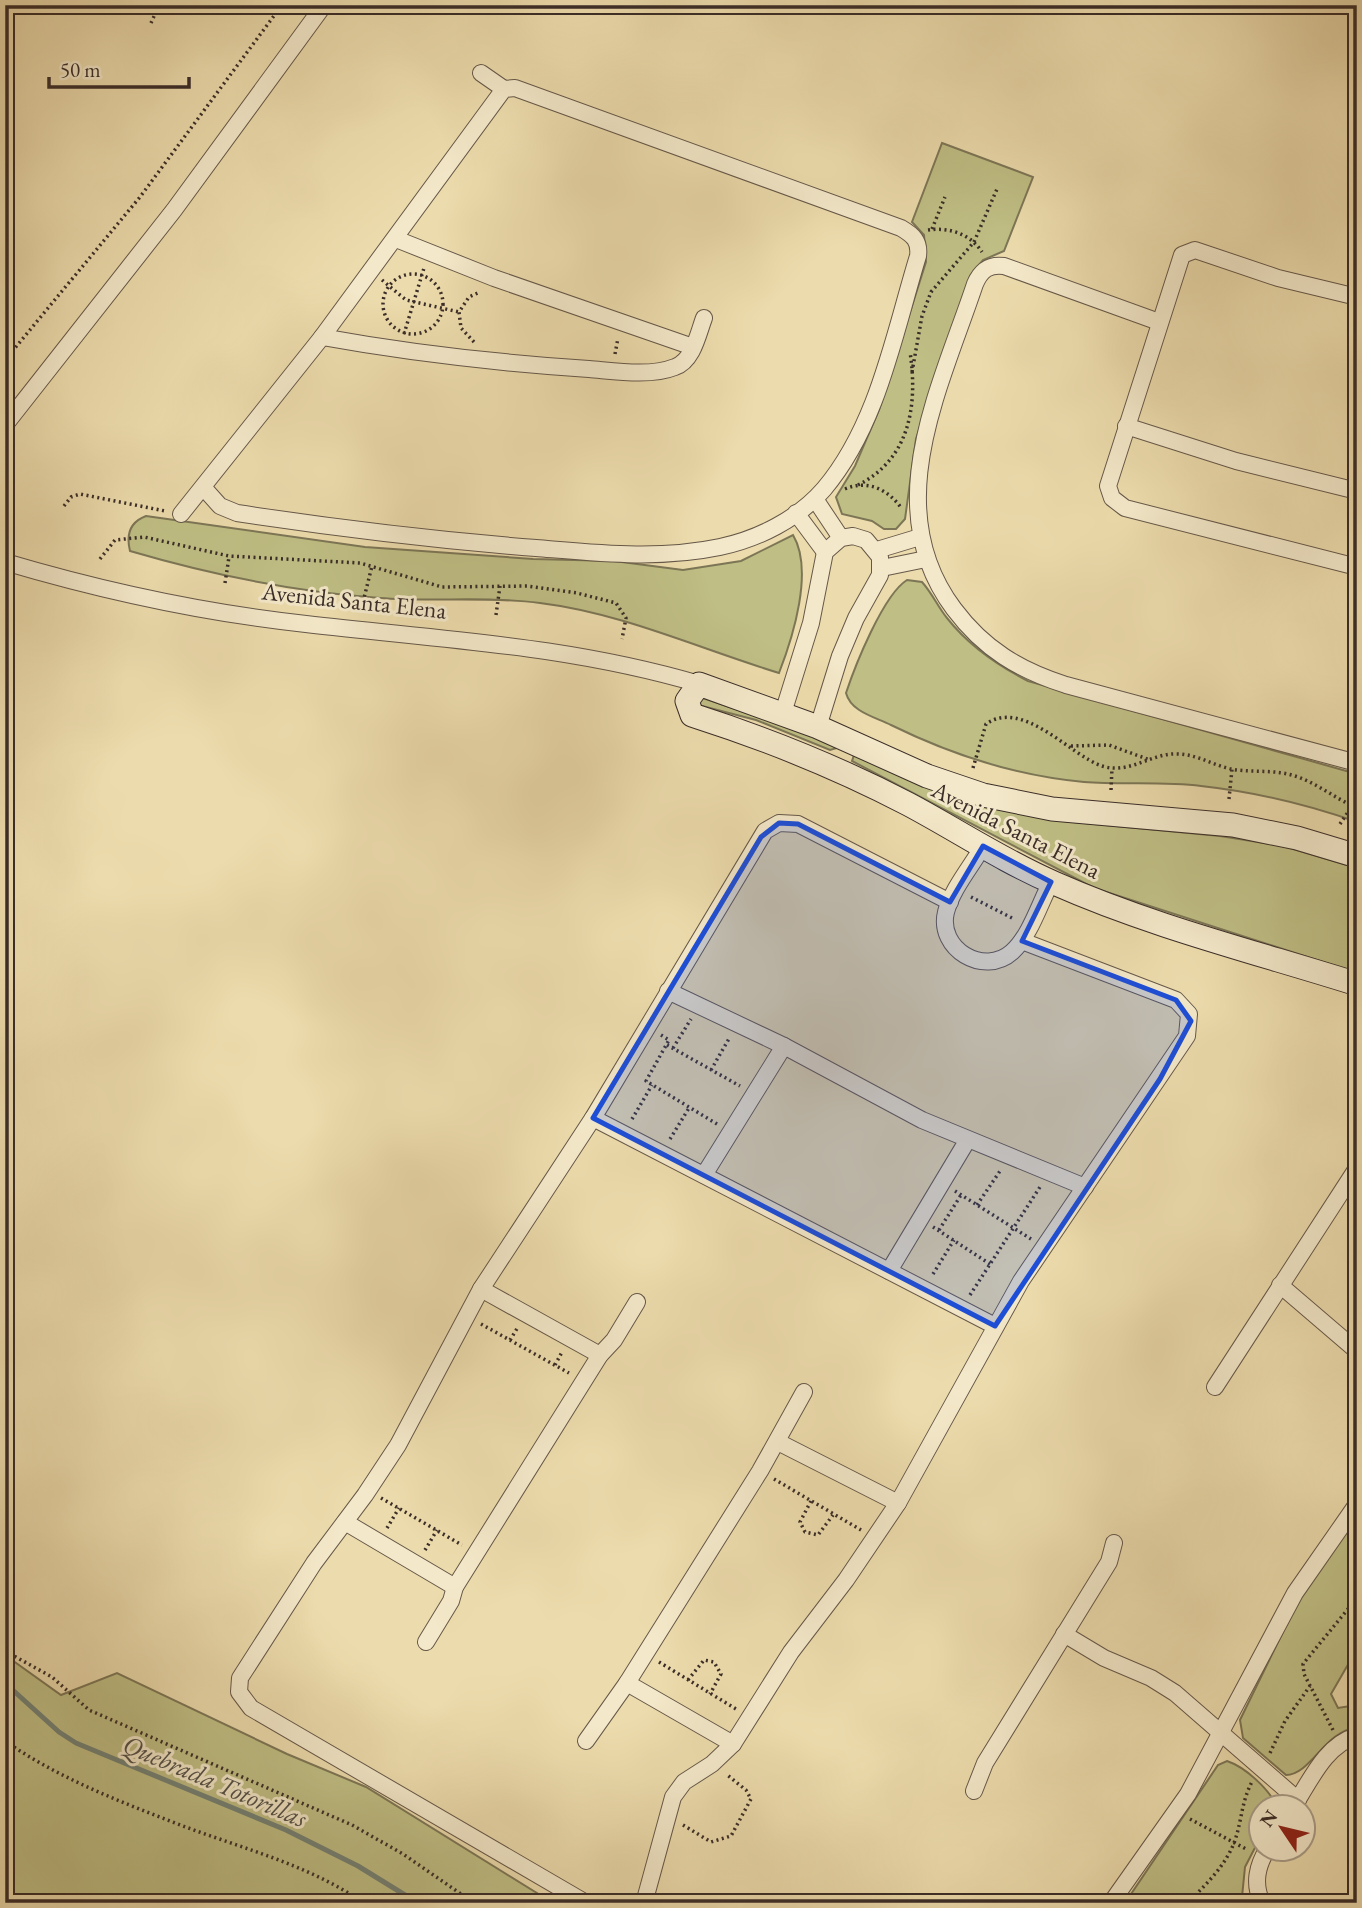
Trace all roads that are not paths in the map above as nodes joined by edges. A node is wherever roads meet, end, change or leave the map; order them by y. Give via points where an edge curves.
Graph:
1 (324, 5) edge
2 (481, 73) dead end
3 (505, 89) junction
4 (396, 239) junction
5 (1357, 297) edge
6 (704, 318) dead end
7 (1158, 322) junction
8 (322, 337) junction
9 (692, 347) junction
10 (5, 425) edge
11 (1126, 426) junction
12 (203, 487) junction
13 (1357, 491) edge
14 (819, 494) junction
15 (796, 513) junction
16 (181, 514) road end
17 (920, 537) junction
18 (841, 538) junction
19 (877, 550) junction
20 (825, 552) junction
21 (926, 559) junction
22 (5, 562) edge
23 (1357, 567) edge
24 (882, 568) junction
25 (699, 684) junction
26 (783, 713) junction
27 (818, 727) junction
28 (1357, 763) edge
29 (983, 846) junction
30 (1357, 856) edge
31 (1051, 882) junction
32 (954, 896) junction
33 (1025, 934) junction
34 (1357, 984) edge
35 (667, 990) junction
36 (784, 1046) junction
37 (593, 1118) junction
38 (967, 1141) junction
39 (1357, 1168) edge
40 (704, 1175) junction
41 (1085, 1187) junction
42 (889, 1271) junction
43 (1280, 1285) junction
44 (481, 1289) junction
45 (637, 1303) dead end
46 (995, 1326) junction
47 (1357, 1351) edge
48 (600, 1355) junction
49 (1215, 1387) dead end
50 (804, 1392) dead end
51 (778, 1442) junction
52 (898, 1503) junction
53 (1357, 1504) edge
54 (345, 1522) junction
55 (1114, 1543) dead end
56 (455, 1587) junction
57 (1063, 1634) junction
58 (426, 1642) dead end
59 (627, 1683) junction
60 (1221, 1735) junction
61 (1357, 1736) edge
62 (586, 1741) dead end
63 (733, 1744) junction
64 (974, 1791) dead end
65 (1285, 1792) edge
66 (1304, 1792) edge
67 (1262, 1862) edge
68 (586, 1903) edge
69 (644, 1903) edge
70 (1111, 1903) edge
71 (1262, 1903) edge

1 - 10 street via 174,210
2 - 3 street
3 - 4 street
3 - 14 street via 515,88 913,236 918,256 862,428
4 - 8 street
4 - 9 street
5 - 7 street via 1190,250 1180,258
6 - 9 street
7 - 11 street
7 - 17 street via 1004,266 988,267 975,284 927,430 916,478
8 - 9 street via 399,350 612,370 673,368 686,359
8 - 12 street
11 - 13 street via 1236,461
11 - 23 street via 1108,480 1109,493 1118,504
12 - 15 street via 226,510 287,521 632,556 723,547 768,530
12 - 16 street
14 - 15 street
14 - 18 street
15 - 20 street
17 - 19 street
17 - 21 street
18 - 19 street via 859,537
18 - 20 street
19 - 24 street
20 - 26 street via 811,622
21 - 24 street
21 - 28 street via 948,601 973,633 1024,670
22 - 25 street, Avenida Santa Elena via 98,587 241,615 556,651
24 - 27 street via 840,656
25 - 26 street, Avenida Santa Elena
25 - 29 street, Avenida Santa Elena via 687,701 692,715 796,751
26 - 27 street, Avenida Santa Elena
27 - 30 street, Avenida Santa Elena via 927,776 983,794 1062,810 1233,825
29 - 31 street, Avenida Santa Elena
29 - 32 street
31 - 33 street
31 - 34 street, Avenida Santa Elena via 1151,920
32 - 33 street via 946,929 963,955 984,962 1001,959
32 - 35 street via 798,824 779,823 761,837
33 - 41 street via 1176,1000 1189,1014 1187,1036
35 - 36 street
35 - 37 street
36 - 38 street
36 - 40 street
37 - 40 street
37 - 44 street
38 - 41 street
38 - 42 street
39 - 43 street
40 - 42 street
41 - 46 street
42 - 46 street
43 - 47 street
43 - 49 street
44 - 48 street
44 - 54 street via 412,1420
45 - 48 street
46 - 52 street
48 - 56 street
50 - 51 street
51 - 52 street
51 - 59 street
52 - 63 street via 791,1652
53 - 60 street via 1295,1593
54 - 56 street
54 - 68 street via 243,1672 242,1698 251,1708
55 - 57 street via 1109,1562
56 - 58 street
57 - 60 street via 1152,1678
57 - 64 street via 985,1763
59 - 62 street
59 - 63 street
60 - 65 street
60 - 70 street via 1176,1811
61 - 66 street via 1339,1743
63 - 69 street via 678,1788 666,1815
67 - 71 street via 1256,1881

